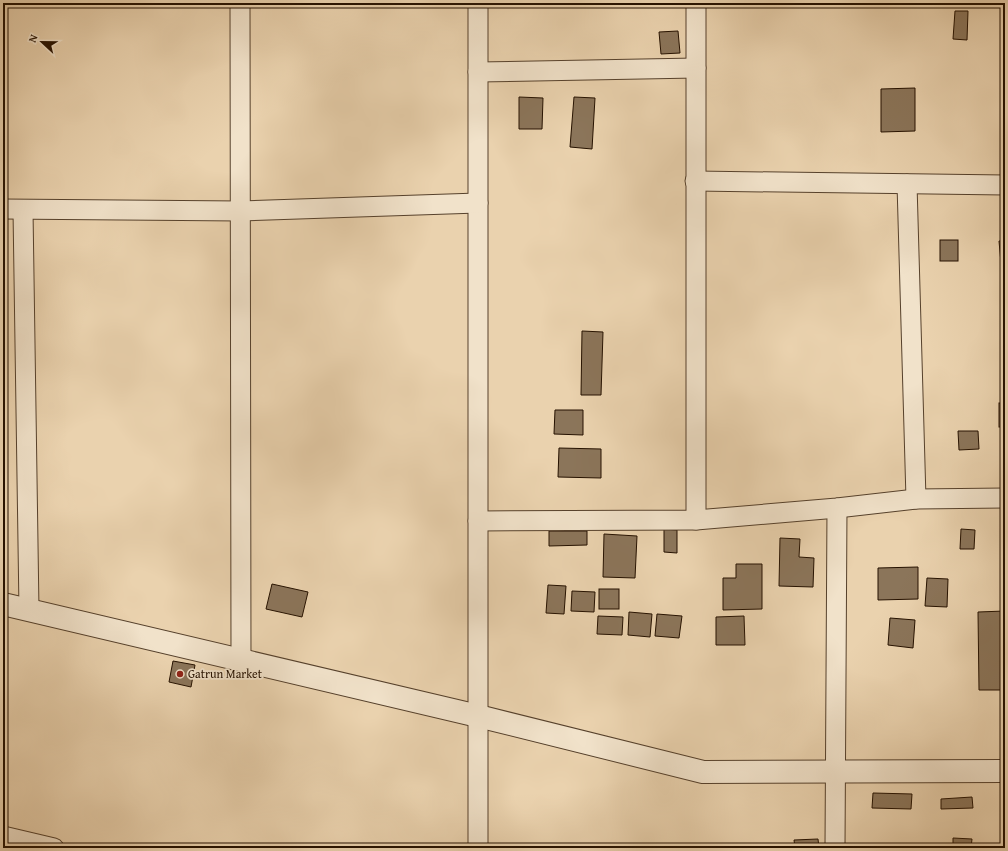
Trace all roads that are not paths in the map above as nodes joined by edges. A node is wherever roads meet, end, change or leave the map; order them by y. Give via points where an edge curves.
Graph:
1 (240, 3) edge
2 (478, 3) edge
3 (696, 3) edge
4 (696, 68) junction
5 (478, 72) junction
6 (695, 181) junction
7 (907, 184) junction
8 (1005, 185) edge
9 (478, 203) junction
10 (3, 209) edge
11 (24, 210) junction
12 (240, 211) junction
13 (1005, 498) edge
14 (916, 499) junction
15 (837, 508) junction
16 (696, 520) junction
17 (478, 521) junction
18 (3, 604) edge
19 (29, 610) junction
20 (241, 661) junction
21 (478, 716) junction
22 (835, 771) junction
23 (1005, 771) edge
24 (3, 836) edge
25 (54, 848) edge
26 (478, 848) edge
27 (835, 848) edge

1 - 12 street
2 - 5 street
3 - 4 street
4 - 5 street
4 - 6 street
5 - 9 street
6 - 7 street
6 - 16 street
7 - 8 street
7 - 14 street
9 - 12 street
9 - 17 street
10 - 11 street
11 - 12 street
11 - 19 street
12 - 20 street
13 - 14 street
14 - 15 street
15 - 16 street
15 - 22 street
16 - 17 street
17 - 21 street
18 - 19 street
19 - 20 street
20 - 21 street
21 - 22 street via 703,772
21 - 26 street
22 - 23 street
22 - 27 street
24 - 25 street

